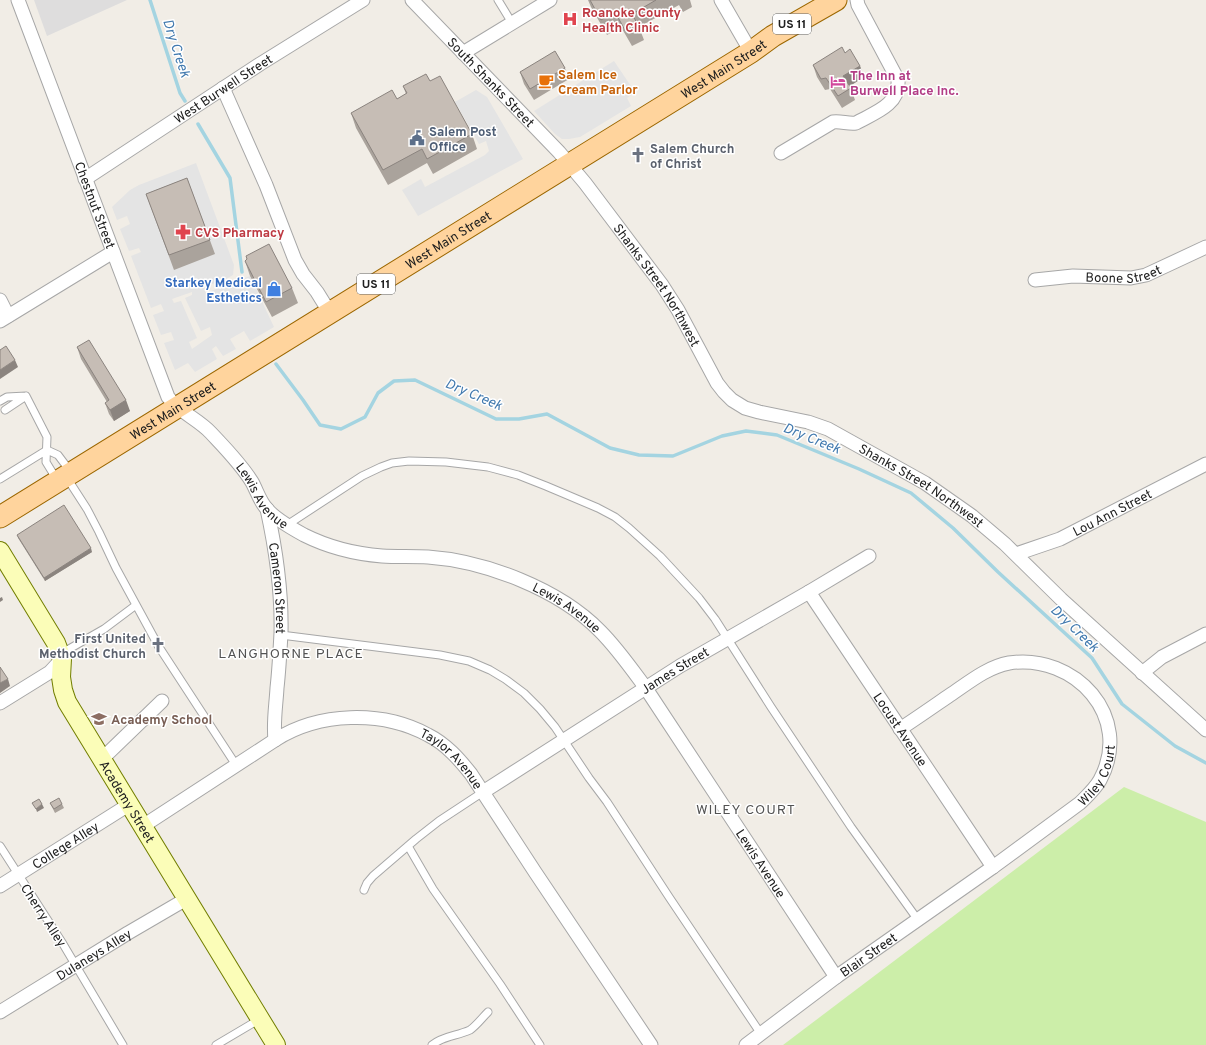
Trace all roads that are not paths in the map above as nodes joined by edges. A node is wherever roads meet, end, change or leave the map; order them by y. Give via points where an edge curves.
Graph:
1 (18, 0) edge
2 (363, 0) edge
3 (412, 0) edge
4 (498, 0) edge
5 (550, 0) edge
6 (721, 0) edge
7 (836, 0) edge
8 (857, 0) edge
9 (512, 23) junction
10 (751, 52) junction
11 (464, 53) junction
12 (223, 88) junction
13 (781, 153) dead end
14 (570, 164) junction
15 (85, 179) junction
16 (1206, 247) edge
17 (113, 252) junction
18 (1035, 280) dead end
19 (0, 300) edge
20 (330, 312) junction
21 (4, 318) edge
22 (26, 396) junction
23 (0, 401) edge
24 (177, 408) junction
25 (5, 410) dead end
26 (47, 450) junction
27 (1206, 464) edge
28 (65, 477) junction
29 (0, 478) edge
30 (267, 509) junction
31 (0, 517) edge
32 (287, 525) junction
33 (0, 551) edge
34 (1016, 554) junction
35 (869, 556) dead end
36 (809, 592) junction
37 (136, 605) junction
38 (281, 634) junction
39 (1206, 634) edge
40 (728, 639) junction
41 (62, 659) junction
42 (1142, 673) junction
43 (645, 687) junction
44 (162, 701) dead end
45 (0, 703) edge
46 (900, 729) junction
47 (1206, 730) edge
48 (275, 740) junction
49 (564, 740) junction
50 (102, 759) junction
51 (236, 765) junction
52 (483, 792) junction
53 (130, 804) junction
54 (143, 826) junction
55 (0, 846) edge
56 (408, 846) junction
57 (993, 867) junction
58 (18, 874) junction
59 (0, 886) edge
60 (364, 890) dead end
61 (188, 898) junction
62 (918, 920) junction
63 (75, 965) junction
64 (836, 977) junction
65 (0, 1012) edge
66 (488, 1012) dead end
67 (260, 1019) junction
68 (762, 1034) junction
69 (123, 1045) edge
70 (216, 1045) edge
71 (276, 1045) edge
72 (432, 1045) edge
73 (540, 1045) edge
74 (651, 1045) edge
75 (746, 1045) edge

1 - 15 street, Chestnut Street
2 - 12 street, West Burwell Street
3 - 11 street, South Shanks Street
4 - 9 lane
5 - 9 street
6 - 10 street
7 - 10 main road, West Main Street / US 11 via 773,36
8 - 13 street via 898,80 896,96 886,107 856,123 833,122
9 - 11 street
10 - 14 main road, West Main Street / US 11
11 - 14 street, South Shanks Street
12 - 15 street, West Burwell Street
12 - 20 street via 266,185 295,260
14 - 20 main road, West Main Street / US 11
14 - 34 street, Shanks Street Northwest via 662,285 717,383 732,400 745,408 828,429 942,494
15 - 17 street, Chestnut Street
16 - 18 street, Boone Street via 1146,275 1131,278 1073,276
17 - 21 street
17 - 24 street, Chestnut Street via 168,397
19 - 21 street
20 - 24 main road, West Main Street / US 11
22 - 23 lane via 7,397
22 - 25 lane
22 - 26 lane via 47,437
24 - 28 main road, West Main Street / US 11
24 - 30 street, Lewis Avenue via 209,431 230,453 249,478
26 - 28 lane via 58,455
26 - 28 lane via 46,462
26 - 29 lane
27 - 34 street, Lou Ann Street via 1060,539
28 - 31 main road, West Main Street / US 11
28 - 37 lane via 90,514
30 - 32 street, Lewis Avenue
30 - 38 street, Cameron Street via 278,577
32 - 40 lane via 362,476 392,463 446,462 488,467 525,478 614,517 681,577
32 - 43 street, Lewis Avenue via 304,535 340,549 361,554 427,557 475,564 535,587 568,605 600,630
33 - 41 street, Academy Street via 56,643
34 - 42 street, Shanks Street Northwest
35 - 36 street, James Street
36 - 40 street, James Street
36 - 46 street, Locust Avenue
37 - 41 lane via 104,629 69,649
37 - 51 lane via 159,647
38 - 48 street, Cameron Street
38 - 49 lane via 440,655 469,662 490,670 524,693
39 - 42 street via 1162,657
40 - 43 street, James Street
40 - 62 lane via 847,821
41 - 45 street via 50,672
41 - 50 street, Academy Street via 62,684 67,702
42 - 47 street, Shanks Street Northwest
43 - 49 street, James Street
43 - 64 street, Lewis Avenue
44 - 50 street
46 - 57 street, Locust Avenue
46 - 57 street, Wiley Court via 975,678 1007,664 1036,662 1064,671 1088,688 1097,700 1103,710 1110,742 1105,769 1099,782 1080,803
48 - 51 street, Taylor Avenue
48 - 52 street, Taylor Avenue via 296,729 332,720 351,718 395,722 430,736 445,746 463,764
49 - 52 street, James Street
49 - 68 lane
50 - 53 street, Academy Street
51 - 54 street, Taylor Avenue
52 - 56 lane via 439,821
52 - 74 street, Taylor Avenue
53 - 54 street, Academy Street
53 - 58 street, College Alley
54 - 61 street, Academy Street
55 - 58 lane, Cherry Alley
56 - 60 lane via 373,876
56 - 73 lane via 447,909
57 - 62 street, Blair Street
58 - 59 street, College Alley
58 - 63 lane, Cherry Alley
61 - 63 street, Dulaneys Alley
61 - 67 street, Academy Street
62 - 64 street, Blair Street
63 - 65 street, Dulaneys Alley
63 - 69 lane, Cherry Alley
64 - 68 street, Blair Street
66 - 72 lane via 472,1029 448,1036
67 - 70 lane
67 - 71 street, Academy Street
68 - 75 street, Blair Street

